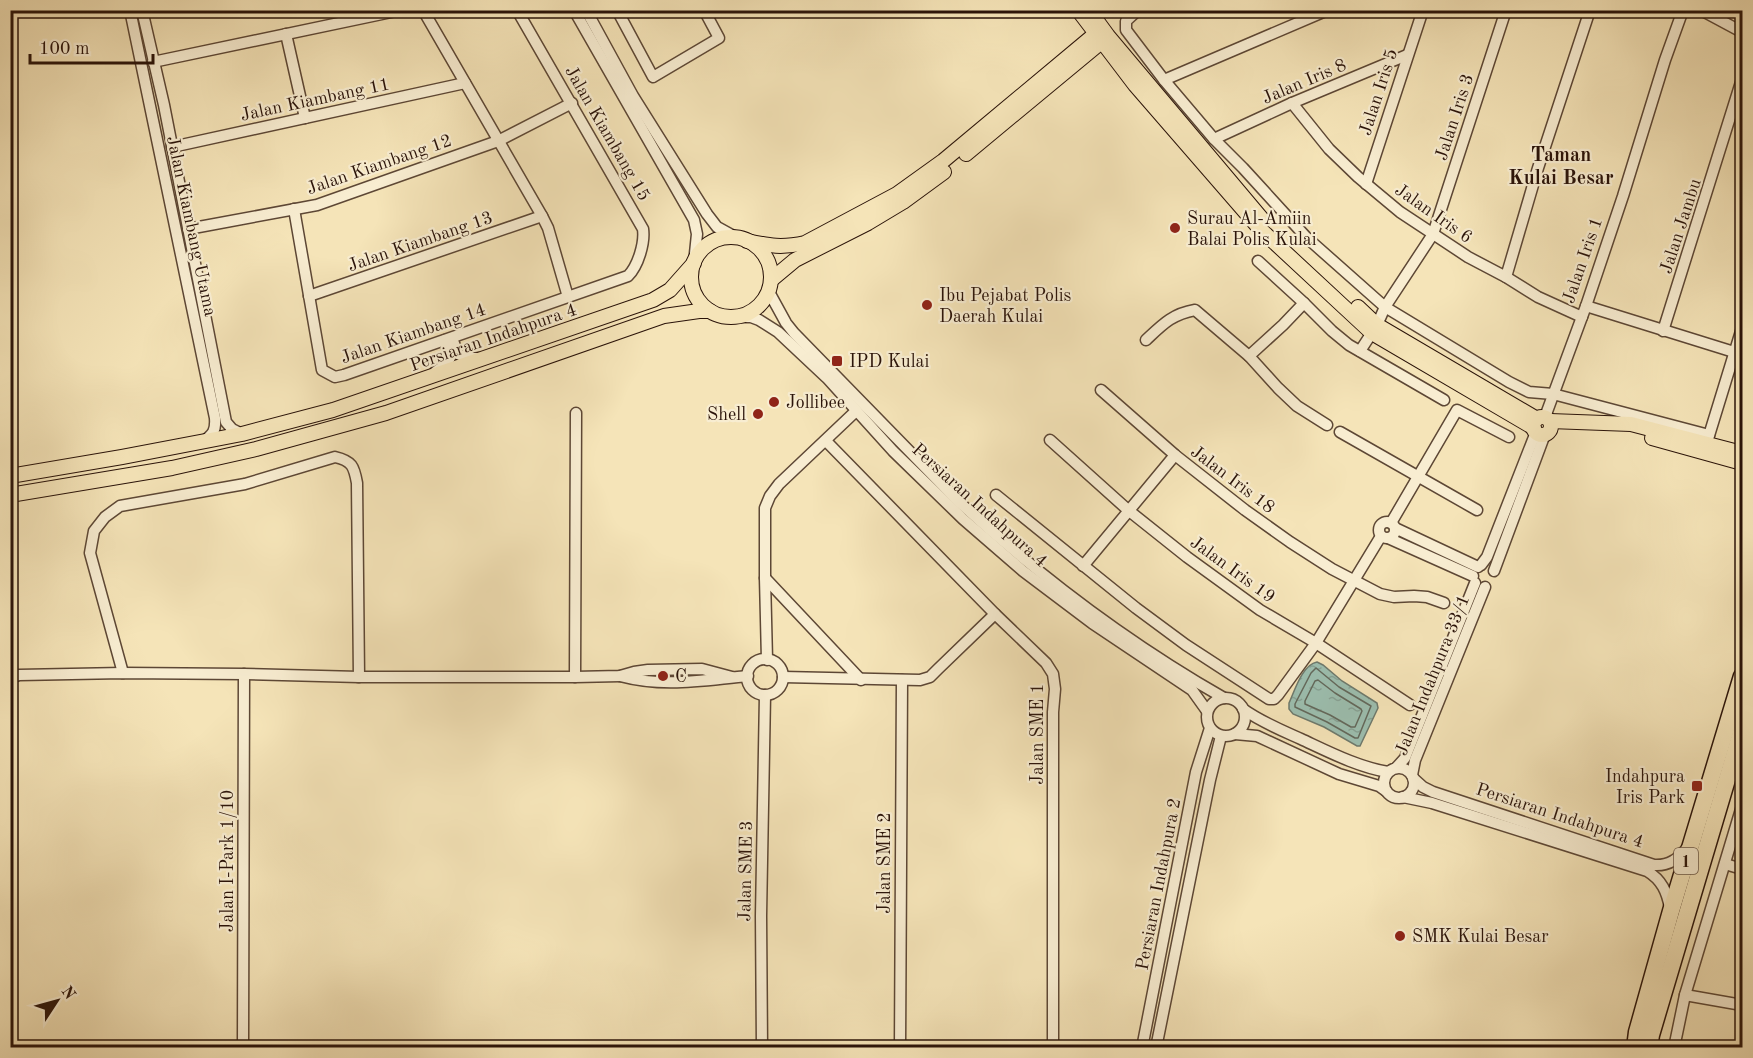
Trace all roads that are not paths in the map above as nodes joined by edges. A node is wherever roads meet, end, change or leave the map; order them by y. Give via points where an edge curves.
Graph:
1 (130, 10) edge
2 (142, 10) edge
3 (401, 10) edge
4 (423, 10) edge
5 (517, 10) edge
6 (574, 10) edge
7 (586, 10) edge
8 (618, 10) edge
9 (704, 10) edge
10 (1078, 10) edge
11 (1089, 10) edge
12 (1138, 10) edge
13 (1328, 10) edge
14 (1423, 10) edge
15 (1506, 10) edge
16 (1590, 10) edge
17 (1683, 10) edge
18 (1701, 10) edge
19 (1743, 32) edge
20 (286, 34) junction
21 (1101, 35) junction
22 (1407, 55) junction
23 (153, 62) junction
24 (1164, 80) junction
25 (1743, 80) edge
26 (465, 83) junction
27 (572, 103) junction
28 (1292, 103) junction
29 (304, 118) junction
30 (1214, 139) junction
31 (498, 141) junction
32 (172, 147) junction
33 (1366, 184) junction
34 (294, 209) junction
35 (542, 216) junction
36 (188, 229) junction
37 (1433, 234) junction
38 (742, 239) junction
39 (1258, 261) dead end
40 (694, 263) junction
41 (628, 276) joint
42 (1506, 277) junction
43 (770, 286) junction
44 (309, 296) junction
45 (568, 297) junction
46 (1304, 303) junction
47 (1586, 306) junction
48 (1385, 307) junction
49 (710, 311) junction
50 (739, 317) junction
51 (1582, 317) junction
52 (1743, 328) edge
53 (1374, 329) junction
54 (1663, 331) junction
55 (448, 339) junction
56 (1146, 340) dead end
57 (1360, 351) junction
58 (1734, 352) junction
59 (1249, 356) junction
60 (487, 358) junction
61 (422, 380) junction
62 (1509, 382) junction
63 (1101, 390) dead end
64 (1553, 394) junction
65 (1444, 400) dead end
66 (1497, 402) junction
67 (856, 411) junction
68 (576, 413) dead end
69 (1327, 425) dead end
70 (1543, 426) junction
71 (1340, 432) dead end
72 (242, 434) junction
73 (1509, 437) dead end
74 (1708, 439) junction
75 (826, 441) junction
76 (1050, 441) dead end
77 (203, 442) junction
78 (1743, 453) edge
79 (1175, 455) junction
80 (1743, 463) edge
81 (10, 476) edge
82 (1418, 476) junction
83 (10, 495) edge
84 (996, 495) dead end
85 (1128, 510) junction
86 (1477, 510) dead end
87 (1393, 526) junction
88 (1385, 537) junction
89 (1425, 549) junction
90 (1083, 566) junction
91 (1494, 571) junction
92 (1479, 576) junction
93 (765, 578) junction
94 (1354, 582) junction
95 (1444, 603) dead end
96 (995, 614) junction
97 (1316, 643) junction
98 (767, 660) junction
99 (123, 673) junction
100 (244, 674) junction
101 (748, 676) junction
102 (783, 676) junction
103 (1743, 676) edge
104 (359, 677) junction
105 (575, 677) junction
106 (10, 678) edge
107 (861, 680) junction
108 (902, 680) junction
109 (765, 695) junction
110 (1224, 698) junction
111 (1410, 705) dead end
112 (1243, 709) junction
113 (1207, 711) junction
114 (1210, 728) junction
115 (1743, 729) edge
116 (1235, 734) junction
117 (1221, 736) junction
118 (1392, 770) junction
119 (1412, 777) junction
120 (1386, 790) junction
121 (1403, 797) junction
122 (1743, 806) edge
123 (1692, 842) junction
124 (1725, 864) junction
125 (1743, 869) edge
126 (1671, 911) junction
127 (1685, 995) junction
128 (1743, 1005) edge
129 (243, 1047) edge
130 (762, 1047) edge
131 (900, 1047) edge
132 (1053, 1047) edge
133 (1142, 1047) edge
134 (1156, 1047) edge
135 (1635, 1047) edge
136 (1649, 1047) edge
137 (1674, 1047) edge

1 - 77 street, Jalan Kiambang Utama via 215,418 213,434
2 - 23 street, Jalan Kiambang Utama
3 - 20 street
4 - 26 street
5 - 27 street, Jalan Kiambang 15
6 - 40 street via 694,220 698,234
7 - 38 street via 633,96 707,214 717,227
8 - 9 street via 653,77 719,38
10 - 21 main road
11 - 21 main road
12 - 24 street via 1126,21 1126,30
13 - 24 street
14 - 22 street, Jalan Iris 5
15 - 37 street, Jalan Iris 3
16 - 42 street
17 - 47 street, Jalan Iris 1
18 - 19 street
20 - 23 street
20 - 29 street
21 - 38 main road via 897,194 805,243 774,247
21 - 43 main road via 1000,127 903,202 795,260
21 - 53 main road via 1198,160 1260,230
22 - 28 street, Jalan Iris 8
22 - 33 street, Jalan Iris 5
23 - 32 street, Jalan Kiambang Utama
24 - 30 street
25 - 54 street, Jalan Jambu
26 - 29 street, Jalan Kiambang 11
26 - 31 street
27 - 31 street, Jalan Kiambang 12
27 - 41 street, Jalan Kiambang 15 via 643,229 645,237
28 - 30 street, Jalan Iris 8
28 - 33 street, Jalan Iris 6 via 1329,148
29 - 32 street, Jalan Kiambang 11
30 - 48 street via 1306,237
31 - 34 street, Jalan Kiambang 12 via 317,205
31 - 35 street
32 - 36 street, Jalan Kiambang Utama
33 - 37 street, Jalan Iris 6
34 - 36 street, Jalan Kiambang 12
34 - 44 street, Jalan Kiambang 14
35 - 44 street, Jalan Kiambang 13
35 - 45 street
36 - 72 street, Jalan Kiambang Utama via 226,422
37 - 42 street, Jalan Iris 6
37 - 48 street, Jalan Iris 3
38 - 40 main road via 723,238 711,243 700,251
38 - 43 main road via 765,257 770,268
39 - 46 street
40 - 49 main road via 693,290
40 - 60 main road, Persiaran Indahpura 4 via 670,290 653,300
41 - 45 street, Jalan Kiambang 14
42 - 51 street, Jalan Iris 6
43 - 50 main road via 762,303
43 - 110 street, Persiaran Indahpura 4 via 794,333 983,524 1096,615
44 - 55 street, Jalan Kiambang 14 via 322,370 335,377
45 - 55 street, Jalan Kiambang 14
46 - 57 street via 1332,331
46 - 59 street
47 - 51 street, Jalan Iris 1
47 - 54 street
48 - 53 street, Jalan Iris 3
48 - 62 street
49 - 50 main road via 719,316
49 - 83 main road via 664,316 386,412 256,449 161,470
50 - 67 street, Persiaran Indahpura 4 via 759,320 778,332
51 - 64 street, Jalan Iris 1
52 - 58 street
53 - 57 street, Jalan Iris 3
53 - 66 main road
54 - 58 street
55 - 60 street via 461,356
55 - 61 street via 448,361
56 - 59 street via 1169,319 1195,310
57 - 65 street
58 - 74 street
59 - 69 street via 1297,406
60 - 61 main road, Persiaran Indahpura 4
61 - 72 main road, Persiaran Indahpura 4 via 333,410
62 - 64 street via 1529,392
62 - 66 street
63 - 79 street, Jalan Iris 18
64 - 70 street, Jalan Iris 1
64 - 74 street
66 - 70 main road
67 - 75 street
67 - 113 street, Persiaran Indahpura 4 via 963,519 1023,572 1192,690
68 - 105 street
70 - 74 main road via 1631,424
70 - 80 main road via 1633,432
70 - 91 street
70 - 92 street, Jalan Indahpura 33/1
71 - 82 street
72 - 77 main road, Persiaran Indahpura 4
73 - 82 street via 1457,410
74 - 78 main road
75 - 93 street via 779,484 767,501
75 - 96 street, Jalan SME 1
76 - 85 street, Jalan Iris 19
77 - 81 main road, Persiaran Indahpura 4
79 - 85 street
79 - 94 street, Jalan Iris 18 via 1290,542
82 - 86 street
82 - 87 street
84 - 90 street
85 - 90 street
85 - 97 street, Jalan Iris 19 via 1260,610
87 - 88 street via 1383,522 1380,526 1378,531
87 - 89 street
88 - 89 street
88 - 94 street
89 - 92 street
90 - 97 street via 1186,645 1269,699 1278,695
91 - 92 street via 1489,566
91 - 92 street via 1494,581
92 - 118 street, Jalan Indahpura 33/1 via 1405,758
92 - 119 street, Jalan Indahpura 33/1
93 - 98 street
93 - 107 street
94 - 95 street, Jalan Iris 18 via 1380,594 1427,597
94 - 97 street
96 - 108 street via 930,677
96 - 132 street, Jalan SME 1 via 1053,674
97 - 111 street, Jalan Iris 19
98 - 101 street via 754,664
98 - 102 street via 775,662
99 - 100 street
99 - 104 street via 90,553 94,531 105,517 120,506 245,484 335,457 351,465 357,483
99 - 106 street
100 - 104 street
100 - 129 street, Jalan I-Park 1/10
101 - 105 street via 732,677 702,669
101 - 109 street via 752,689
102 - 107 street
102 - 109 street via 778,690
103 - 123 highway, 1
104 - 105 street
107 - 108 street
108 - 131 street, Jalan SME 2
109 - 130 street, Jalan SME 3
110 - 112 street via 1236,700
110 - 113 street
112 - 116 street via 1244,723
112 - 118 street, Persiaran Indahpura 4 via 1324,750 1374,770
113 - 114 street
114 - 117 street
114 - 133 street, Persiaran Indahpura 2 via 1196,772
115 - 136 highway, 1
116 - 117 street
116 - 120 street, Persiaran Indahpura 4 via 1257,736 1339,774
117 - 134 street, Persiaran Indahpura 2
118 - 119 street, Persiaran Indahpura 4 via 1404,769
118 - 120 street via 1384,779
119 - 121 street via 1413,788
119 - 123 street, Persiaran Indahpura 4 via 1433,792 1654,865 1668,864
120 - 121 street, Persiaran Indahpura 4 via 1395,797
121 - 126 street, Persiaran Indahpura 4 via 1647,871 1667,892
122 - 124 street
123 - 126 highway, 1
124 - 125 street
124 - 127 street
126 - 135 highway, 1
127 - 128 street
127 - 137 street

